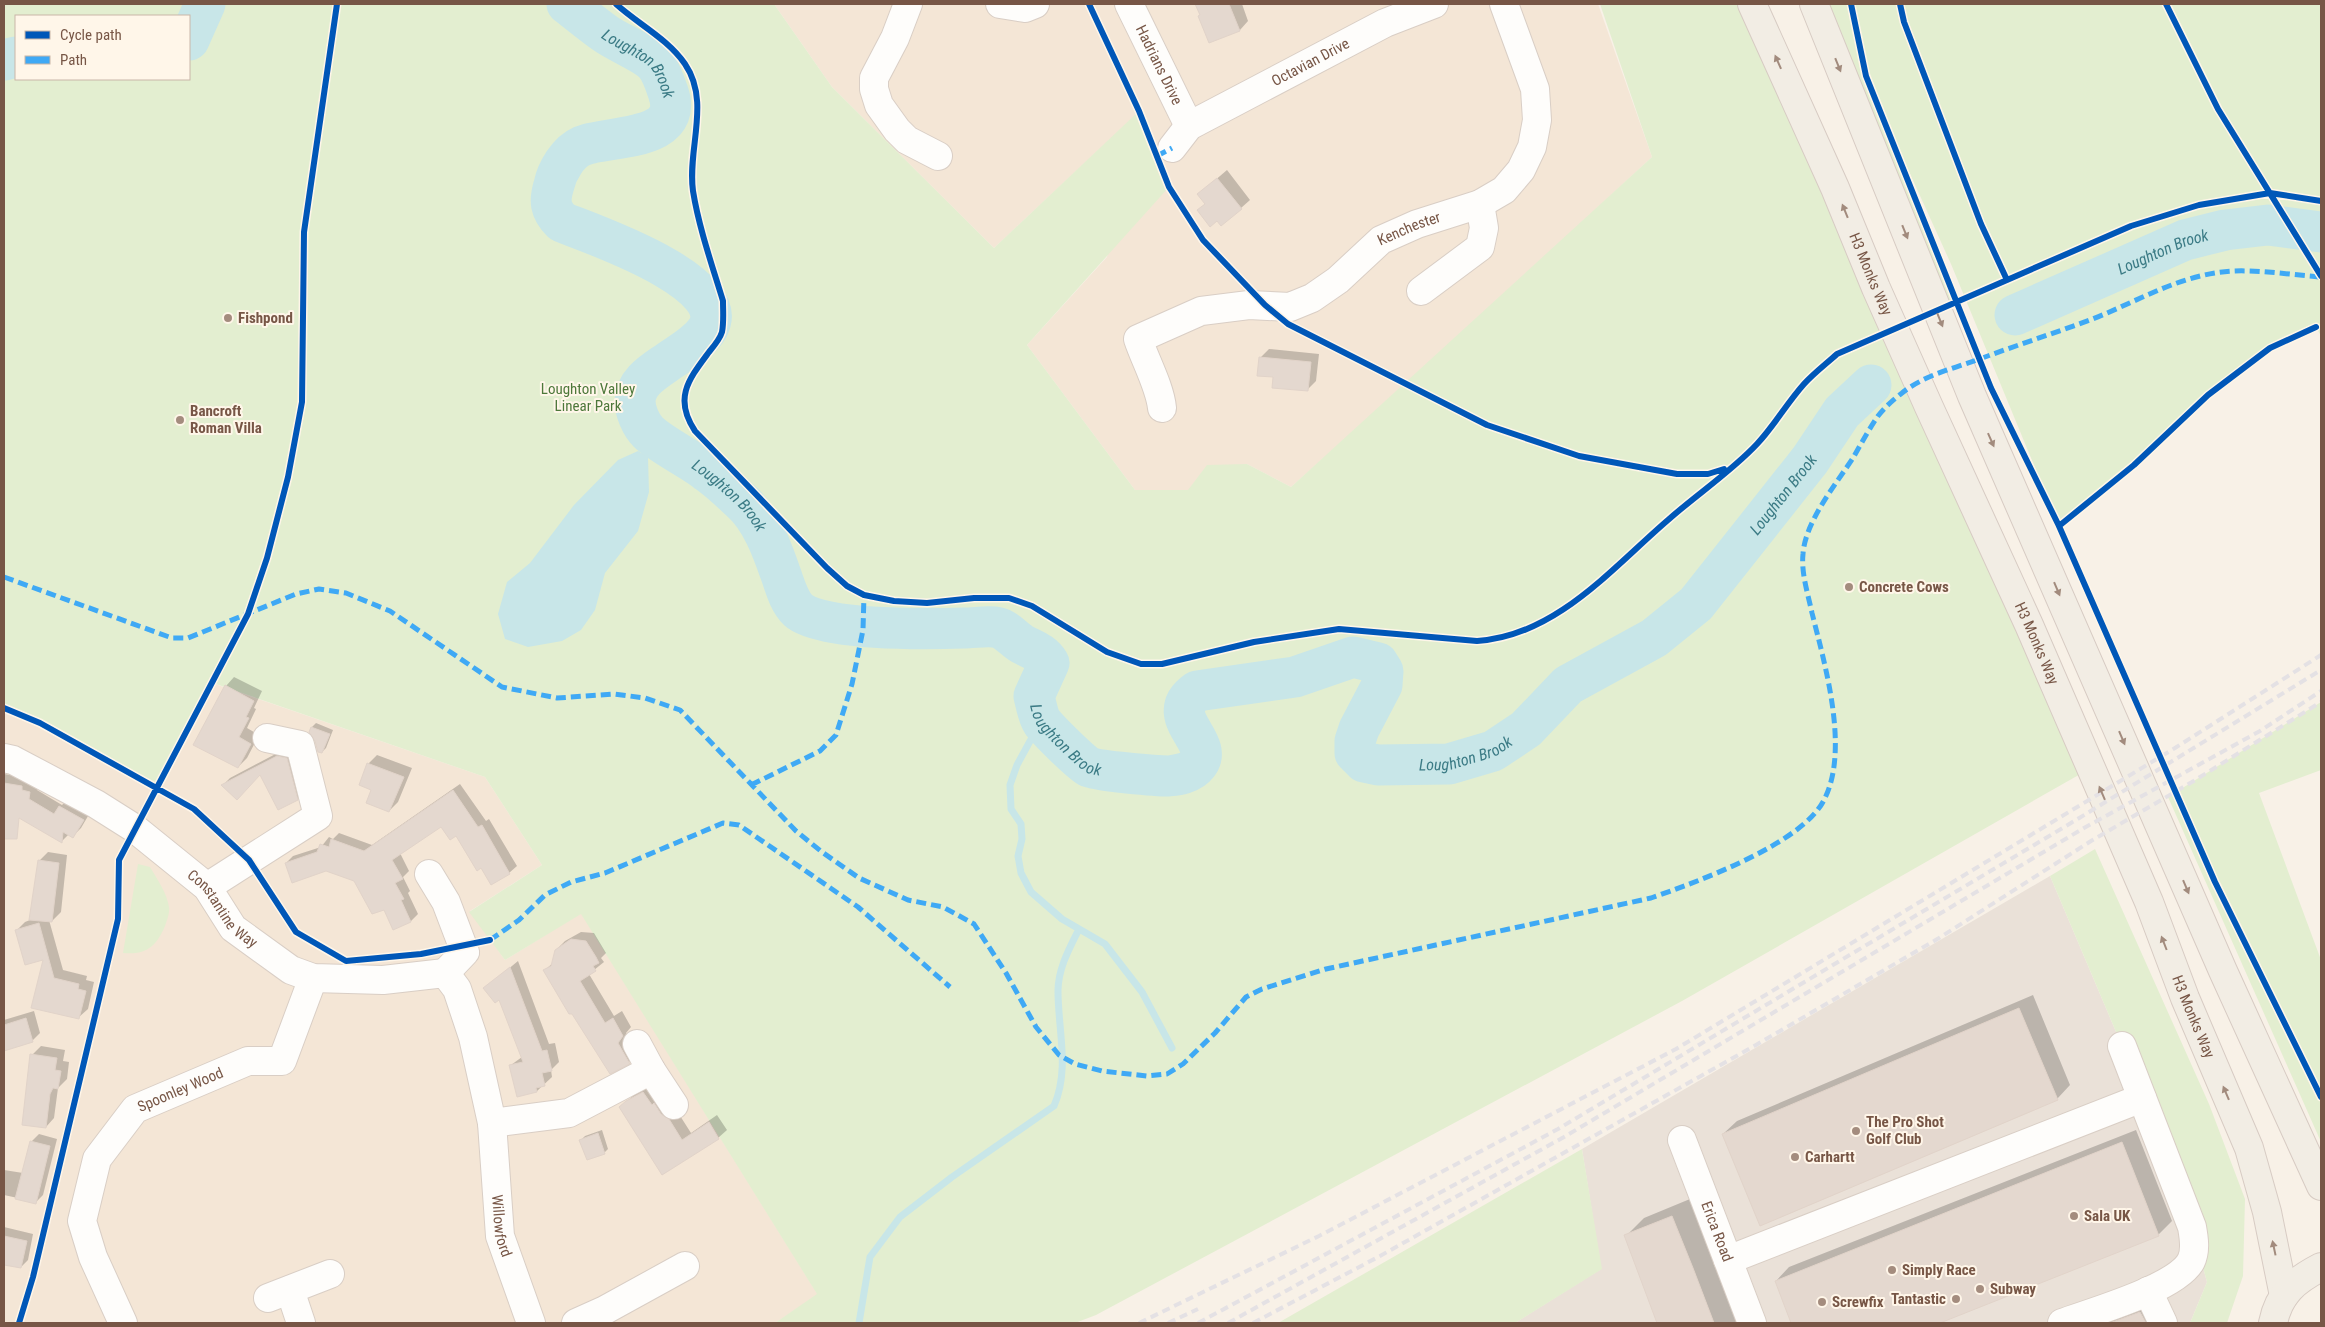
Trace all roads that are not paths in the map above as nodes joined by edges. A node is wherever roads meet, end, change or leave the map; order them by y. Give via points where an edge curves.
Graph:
1 (908, 4) edge
2 (1000, 4) edge
3 (1034, 4) edge
4 (1129, 4) edge
5 (1434, 4) edge
6 (1504, 4) edge
7 (1752, 4) edge
8 (1814, 4) edge
9 (1381, 13) edge
10 (1189, 126) junction
11 (1172, 148) dead end
12 (938, 156) dead end
13 (1480, 204) junction
14 (1421, 291) dead end
15 (1162, 408) dead end
16 (267, 738) dead end
17 (4, 758) edge
18 (429, 874) dead end
19 (207, 887) junction
20 (313, 978) junction
21 (451, 981) junction
22 (637, 1044) dead end
23 (2122, 1046) dead end
24 (651, 1070) junction
25 (2142, 1098) junction
26 (674, 1104) dead end
27 (492, 1123) junction
28 (1682, 1140) dead end
29 (2321, 1186) edge
30 (1728, 1260) junction
31 (685, 1266) dead end
32 (2321, 1267) edge
33 (330, 1274) dead end
34 (2148, 1291) junction
35 (2284, 1296) junction
36 (123, 1323) edge
37 (301, 1323) edge
38 (532, 1323) edge
39 (576, 1323) edge
40 (1752, 1323) edge
41 (2062, 1323) edge
42 (2163, 1323) edge
43 (2272, 1323) edge

1 - 12 street via 874,78 874,89 879,105 896,130 907,140
2 - 3 street via 1025,8
4 - 10 street, Hadrians Drive
5 - 9 street, Octavian Drive
6 - 13 street, Kenchester via 1535,89 1537,120 1532,147 1521,170 1504,190
35 -> 7 main road, H3 Monks Way via 2267,1212 2249,1148 2185,998 2149,902 2029,624 1929,407
8 -> 29 main road via 1972,396 2219,962
9 - 10 street, Octavian Drive
10 - 11 street
13 - 14 street via 1484,228 1480,247
13 - 15 street, Kenchester via 1417,224 1381,240 1338,280 1312,298 1290,307 1249,305 1201,312 1138,339 1159,391
16 - 19 street via 300,745 318,816
17 - 19 street, Constantine Way via 96,804 134,828
18 - 21 street via 446,902 465,952
19 - 20 street, Constantine Way via 233,928 291,970
20 - 21 street, Constantine Way
20 - 36 street, Spoonley Wood via 282,1061 248,1061 135,1109 97,1159 82,1221 93,1257
21 - 27 street, Willowford via 473,1037
22 - 24 street
23 - 25 street
24 - 26 street
24 - 27 street via 569,1113
25 - 30 street
25 - 34 street via 2192,1227 2194,1245 2192,1259 2184,1272
27 - 38 street, Willowford via 500,1236
28 - 30 street, Erica Road
30 - 40 street, Erica Road
31 - 39 street
32 - 35 main road via 2298,1279
33 - 37 street via 279,1294
34 - 41 street
34 - 42 street
35 - 43 main road

